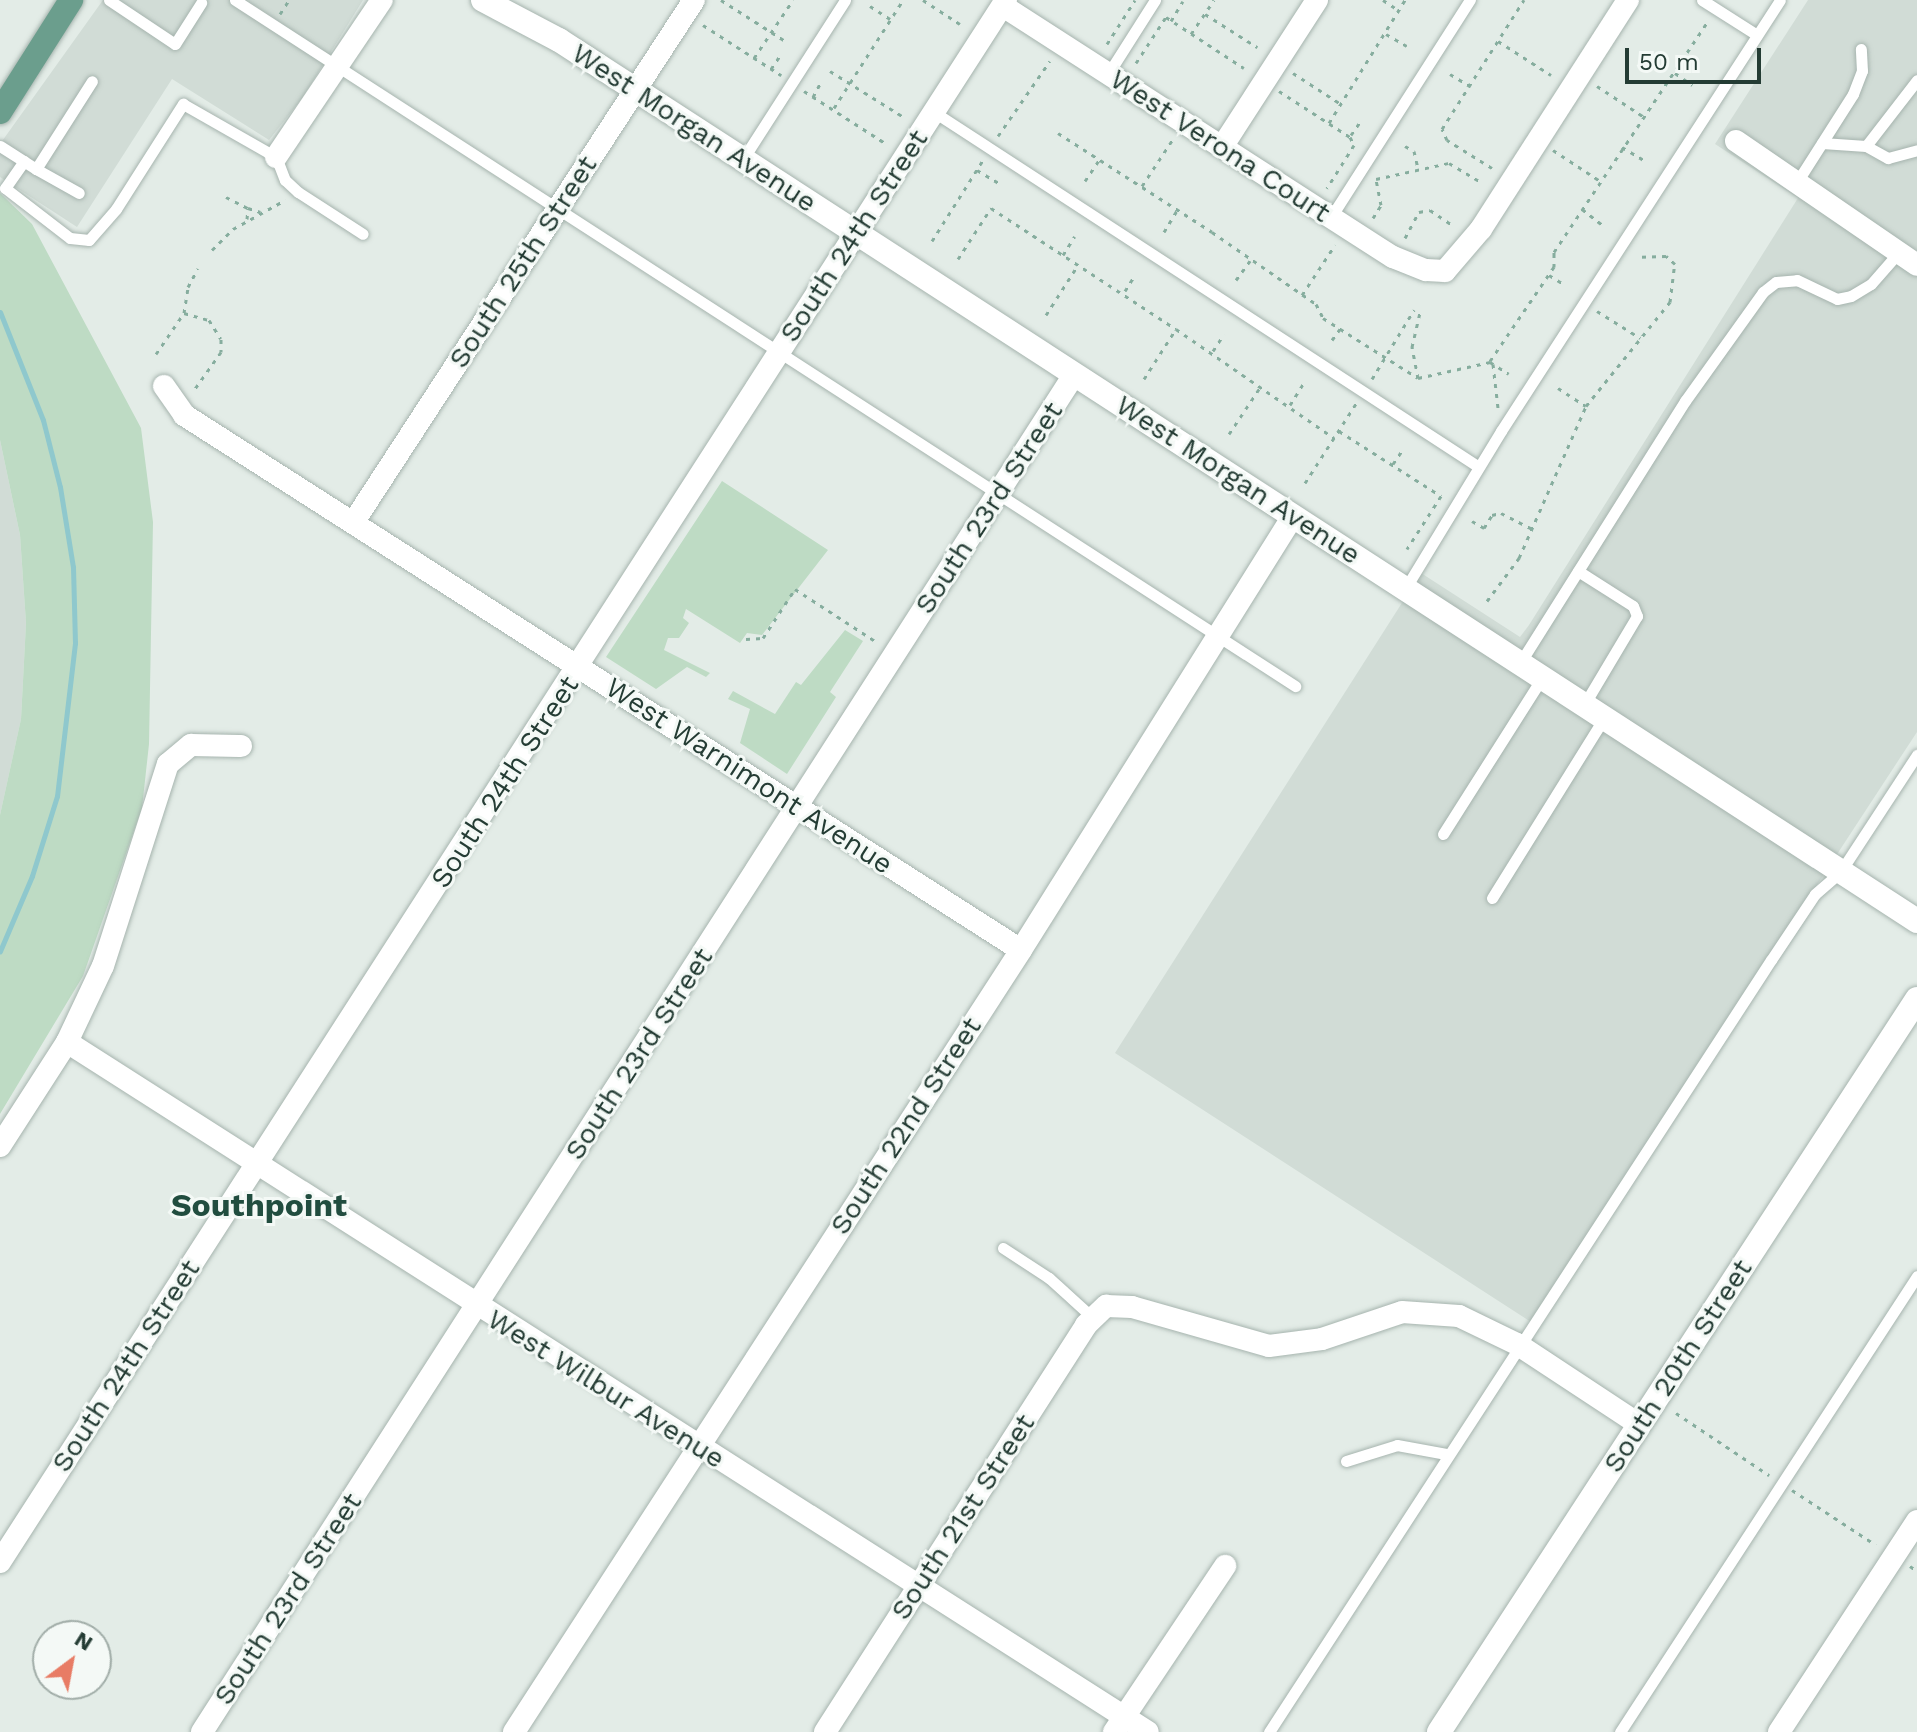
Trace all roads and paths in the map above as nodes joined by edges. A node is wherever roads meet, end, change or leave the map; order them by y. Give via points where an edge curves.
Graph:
1 (71, 0) edge
2 (109, 0) edge
3 (235, 0) edge
4 (260, 0) edge
5 (382, 0) edge
6 (483, 0) edge
7 (509, 0) edge
8 (694, 0) edge
9 (721, 0) edge
10 (793, 0) edge
11 (845, 0) edge
12 (903, 0) edge
13 (923, 0) edge
14 (1135, 0) edge
15 (1155, 0) edge
16 (1214, 0) edge
17 (1317, 0) edge
18 (1383, 0) edge
19 (1405, 0) edge
20 (1470, 0) edge
21 (1524, 0) edge
22 (1628, 0) edge
23 (1702, 0) edge
24 (1780, 0) edge
25 (201, 1) edge
26 (1183, 1) edge
27 (1004, 3) edge
28 (870, 6) dead end
29 (1716, 9) junction
30 (1400, 11) junction
31 (253, 12) junction
32 (1205, 14) junction
33 (891, 19) junction
34 (1171, 21) junction
35 (960, 24) dead end
36 (706, 27) dead end
37 (770, 31) junction
38 (1191, 34) junction
39 (1386, 34) junction
40 (1757, 35) junction
41 (559, 40) junction
42 (1498, 41) junction
43 (787, 42) dead end
44 (1107, 44) dead end
45 (1407, 46) dead end
46 (1257, 47) dead end
47 (1861, 49) dead end
48 (781, 54) dead end
49 (754, 58) junction
50 (1136, 63) dead end
51 (338, 65) junction
52 (1244, 68) dead end
53 (771, 69) junction
54 (830, 71) dead end
55 (1290, 71) dead end
56 (1675, 73) junction
57 (1107, 74) junction
58 (1450, 74) dead end
59 (1551, 75) dead end
60 (822, 80) dead end
61 (1917, 80) edge
62 (92, 81) dead end
63 (792, 83) junction
64 (850, 83) junction
65 (1593, 84) dead end
66 (1692, 85) dead end
67 (1470, 86) junction
68 (634, 89) junction
69 (803, 91) dead end
70 (1285, 95) dead end
71 (813, 97) junction
72 (1342, 104) junction
73 (833, 109) junction
74 (0, 112) edge
75 (934, 112) junction
76 (902, 116) dead end
77 (1644, 117) junction
78 (1360, 122) dead end
79 (1329, 123) junction
80 (1058, 133) dead end
81 (1174, 137) dead end
82 (1350, 137) junction
83 (1736, 141) dead end
84 (885, 143) dead end
85 (1822, 143) junction
86 (0, 146) edge
87 (1405, 146) dead end
88 (1866, 146) junction
89 (1222, 147) junction
90 (1622, 147) junction
91 (1551, 149) dead end
92 (1917, 150) edge
93 (276, 157) junction
94 (1101, 157) junction
95 (743, 159) junction
96 (1644, 160) dead end
97 (24, 161) junction
98 (1492, 168) dead end
99 (36, 169) junction
100 (1418, 169) junction
101 (977, 170) dead end
102 (1085, 181) dead end
103 (1600, 181) junction
104 (1797, 182) junction
105 (1482, 183) dead end
106 (1000, 184) dead end
107 (1142, 186) junction
108 (1327, 188) dead end
109 (298, 192) junction
110 (79, 193) dead end
111 (226, 197) dead end
112 (248, 208) junction
113 (1178, 209) junction
114 (1582, 209) junction
115 (558, 211) junction
116 (260, 212) junction
117 (1331, 217) junction
118 (1373, 218) dead end
119 (247, 219) junction
120 (1454, 226) dead end
121 (1604, 226) dead end
122 (854, 232) junction
123 (1164, 232) dead end
124 (363, 234) dead end
125 (1075, 236) dead end
126 (1405, 238) dead end
127 (1337, 243) dead end
128 (212, 250) dead end
129 (1063, 255) junction
130 (1641, 257) dead end
131 (958, 259) dead end
132 (1908, 259) edge
133 (1250, 261) junction
134 (1077, 267) junction
135 (198, 268) dead end
136 (1135, 275) dead end
137 (1549, 275) junction
138 (1236, 280) dead end
139 (1565, 285) dead end
140 (1125, 291) junction
141 (1302, 295) junction
142 (1584, 303) junction
143 (1420, 311) dead end
144 (184, 313) junction
145 (1046, 315) dead end
146 (1176, 329) junction
147 (1340, 329) junction
148 (1224, 334) dead end
149 (1640, 338) junction
150 (1332, 340) dead end
151 (779, 352) junction
152 (1212, 352) junction
153 (156, 354) dead end
154 (1491, 363) junction
155 (1509, 374) dead end
156 (1074, 375) junction
157 (1418, 378) junction
158 (1144, 379) dead end
159 (1303, 384) dead end
160 (164, 386) dead end
161 (1261, 386) junction
162 (1558, 388) dead end
163 (194, 390) dead end
164 (1290, 405) junction
165 (1586, 406) junction
166 (1339, 431) dead end
167 (1501, 431) junction
168 (1229, 434) dead end
169 (1334, 438) dead end
170 (1403, 449) dead end
171 (1393, 464) junction
172 (1479, 467) junction
173 (997, 494) junction
174 (1293, 516) junction
175 (1472, 521) dead end
176 (353, 523) junction
177 (1532, 529) junction
178 (1407, 549) dead end
179 (1578, 571) junction
180 (1405, 589) junction
181 (1487, 601) dead end
182 (1217, 637) junction
183 (746, 639) dead end
184 (875, 641) dead end
185 (1520, 663) junction
186 (579, 668) junction
187 (1542, 678) junction
188 (1295, 686) dead end
189 (1584, 705) junction
190 (1605, 718) junction
191 (241, 746) dead end
192 (1917, 755) edge
193 (797, 806) junction
194 (1443, 834) dead end
195 (1841, 871) junction
196 (1492, 898) dead end
197 (1917, 921) edge
198 (1021, 950) junction
199 (1917, 999) edge
200 (67, 1042) junction
201 (0, 1146) edge
202 (255, 1163) junction
203 (1003, 1248) dead end
204 (1917, 1276) edge
205 (478, 1307) junction
206 (1099, 1312) junction
207 (1517, 1344) junction
208 (1676, 1413) dead end
209 (1640, 1425) junction
210 (696, 1446) junction
211 (1446, 1454) junction
212 (1346, 1461) dead end
213 (1783, 1483) junction
214 (1917, 1521) edge
215 (1894, 1556) junction
216 (0, 1562) edge
217 (1225, 1566) dead end
218 (1917, 1571) edge
219 (919, 1586) junction
220 (1119, 1724) edge
221 (202, 1732) edge
222 (514, 1732) edge
223 (825, 1732) edge
224 (1148, 1732) edge
225 (1269, 1732) edge
226 (1439, 1732) edge
227 (1620, 1732) edge
228 (1779, 1732) edge

1 - 74 main road
2 - 25 lane via 175,44
3 - 31 lane
4 - 31 lane
5 - 51 street
6 - 41 street, West Morgan Avenue
7 - 41 street, West Morgan Avenue
8 - 68 street, South 25th Street
9 - 37 path
10 - 37 path
11 - 63 lane
12 - 33 path
13 - 35 path
14 - 44 path
15 - 57 lane
16 - 32 path
17 - 89 street
18 - 30 path
19 - 30 path
20 - 117 lane
21 - 42 path
22 - 117 street, West Verona Court via 1481,229 1445,271 1393,257
23 - 29 lane
24 - 40 lane
26 - 34 path
27 - 57 street, West Verona Court
27 - 75 street, South 24th Street
28 - 33 path
29 - 40 lane
29 - 56 path
30 - 39 path
31 - 51 lane
32 - 38 path
32 - 46 path
33 - 64 path
34 - 38 path
34 - 50 path via 1166,17
36 - 49 path
37 - 43 path
37 - 49 path
38 - 52 path
39 - 45 path
39 - 72 path
40 - 142 lane
41 - 68 street, West Morgan Avenue
42 - 59 path
42 - 67 path
47 - 85 lane via 1857,83
48 - 53 path
49 - 53 path
51 - 93 street
51 - 115 lane
53 - 63 path
54 - 64 path
55 - 72 path
56 - 66 path
56 - 77 path
57 - 89 street, West Verona Court
58 - 67 path
60 - 71 path
61 - 88 lane
62 - 99 lane
63 - 95 lane
64 - 73 path
64 - 76 path
65 - 77 path
67 - 98 path via 1442,129 1447,140
68 - 95 street, West Morgan Avenue
68 - 115 street, South 25th Street
69 - 71 path
70 - 79 path
71 - 73 path
72 - 79 path
73 - 84 path
75 - 122 street, South 24th Street
75 - 172 lane
77 - 90 path
78 - 82 path
79 - 82 path
80 - 94 path
81 - 107 path
82 - 108 path via 1354,145
83 - 104 street
85 - 88 lane
85 - 104 lane
86 - 97 lane
87 - 100 path via 1414,151
88 - 92 lane via 1888,158
89 - 117 street, West Verona Court
90 - 96 path
90 - 103 path
91 - 103 path
93 - 97 lane via 183,104 116,209 89,240 70,238 5,188
93 - 109 lane via 285,180
94 - 102 path
94 - 107 path
95 - 122 street, West Morgan Avenue
97 - 99 lane
99 - 110 lane
100 - 105 path via 1449,163
100 - 118 path via 1376,179 1381,205
101 - 106 path
103 - 114 path
104 - 132 street
107 - 113 path
109 - 116 path
109 - 124 lane
111 - 112 path
112 - 116 path
112 - 119 path
113 - 123 path
113 - 133 path
114 - 121 path
114 - 137 path via 1554,252
115 - 151 lane
115 - 176 street, South 25th Street
116 - 119 path
119 - 128 path
120 - 126 path via 1430,210 1419,212
122 - 151 street, South 24th Street
122 - 156 street, West Morgan Avenue
125 - 129 path
127 - 141 path
129 - 131 path via 991,208
129 - 134 path
130 - 149 path via 1666,256 1676,272 1670,302
132 - 179 lane via 1851,296 1837,299 1797,280 1776,282 1763,292 1685,401
133 - 138 path
133 - 141 path
134 - 140 path via 1086,273 1093,270
134 - 145 path
135 - 144 path
136 - 140 path
137 - 139 path
137 - 154 path
140 - 146 path
141 - 147 path
142 - 149 path
142 - 167 lane
143 - 157 path via 1412,347
144 - 153 path
144 - 163 path via 209,320 221,339 217,360
146 - 152 path
146 - 158 path
147 - 150 path
147 - 157 path
148 - 152 path
149 - 165 path
151 - 173 lane
151 - 186 street, South 24th Street
152 - 161 path
154 - 155 path
154 - 157 path
154 - 167 path
156 - 173 street, South 23rd Street
156 - 174 street, West Morgan Avenue
159 - 164 path
160 - 176 street, West Warnimont Avenue via 184,415
161 - 164 path
161 - 168 path
162 - 165 path
164 - 169 path
165 - 177 path
166 - 171 path
167 - 172 lane
170 - 171 path
171 - 178 path via 1441,496
172 - 180 lane
173 - 182 lane
173 - 193 street, South 23rd Street
174 - 180 street, West Morgan Avenue
174 - 182 street, South 22nd Street
175 - 177 path via 1484,528 1496,512
176 - 186 street, West Warnimont Avenue
177 - 181 path via 1519,558
179 - 185 lane
179 - 189 lane via 1633,606 1637,616
180 - 185 street, West Morgan Avenue
182 - 188 lane
182 - 198 street, South 22nd Street
183 - 184 path via 763,638 795,589
185 - 187 street, West Morgan Avenue
186 - 193 street, West Warnimont Avenue
186 - 202 street, South 24th Street
187 - 189 street, West Morgan Avenue
187 - 194 lane
189 - 190 street, West Morgan Avenue
190 - 195 street, West Morgan Avenue
190 - 196 lane
191 - 200 street via 191,745 168,764 103,966
192 - 195 lane
193 - 198 street, West Warnimont Avenue
193 - 205 street, South 23rd Street
195 - 197 street, West Morgan Avenue
195 - 207 lane via 1815,894
198 - 210 street, South 22nd Street
199 - 209 street, South 20th Street
200 - 201 street
200 - 202 street, West Wilbur Avenue
202 - 205 street, West Wilbur Avenue
202 - 216 street, South 24th Street
203 - 206 lane
204 - 213 lane
205 - 210 street, West Wilbur Avenue
205 - 221 street, South 23rd Street
206 - 207 street via 1132,1307 1269,1346 1295,1345 1402,1312 1430,1311 1483,1325
206 - 219 street, South 21st Street
207 - 209 street
207 - 211 lane
208 - 213 path
209 - 226 street, South 20th Street
210 - 219 street, West Wilbur Avenue
210 - 222 street, South 22nd Street
211 - 212 lane via 1397,1445
211 - 225 lane
213 - 215 path
213 - 227 lane
214 - 215 street
215 - 218 path
215 - 228 street
217 - 220 street
219 - 220 street, West Wilbur Avenue
219 - 223 street, South 21st Street
220 - 224 street, West Wilbur Avenue

